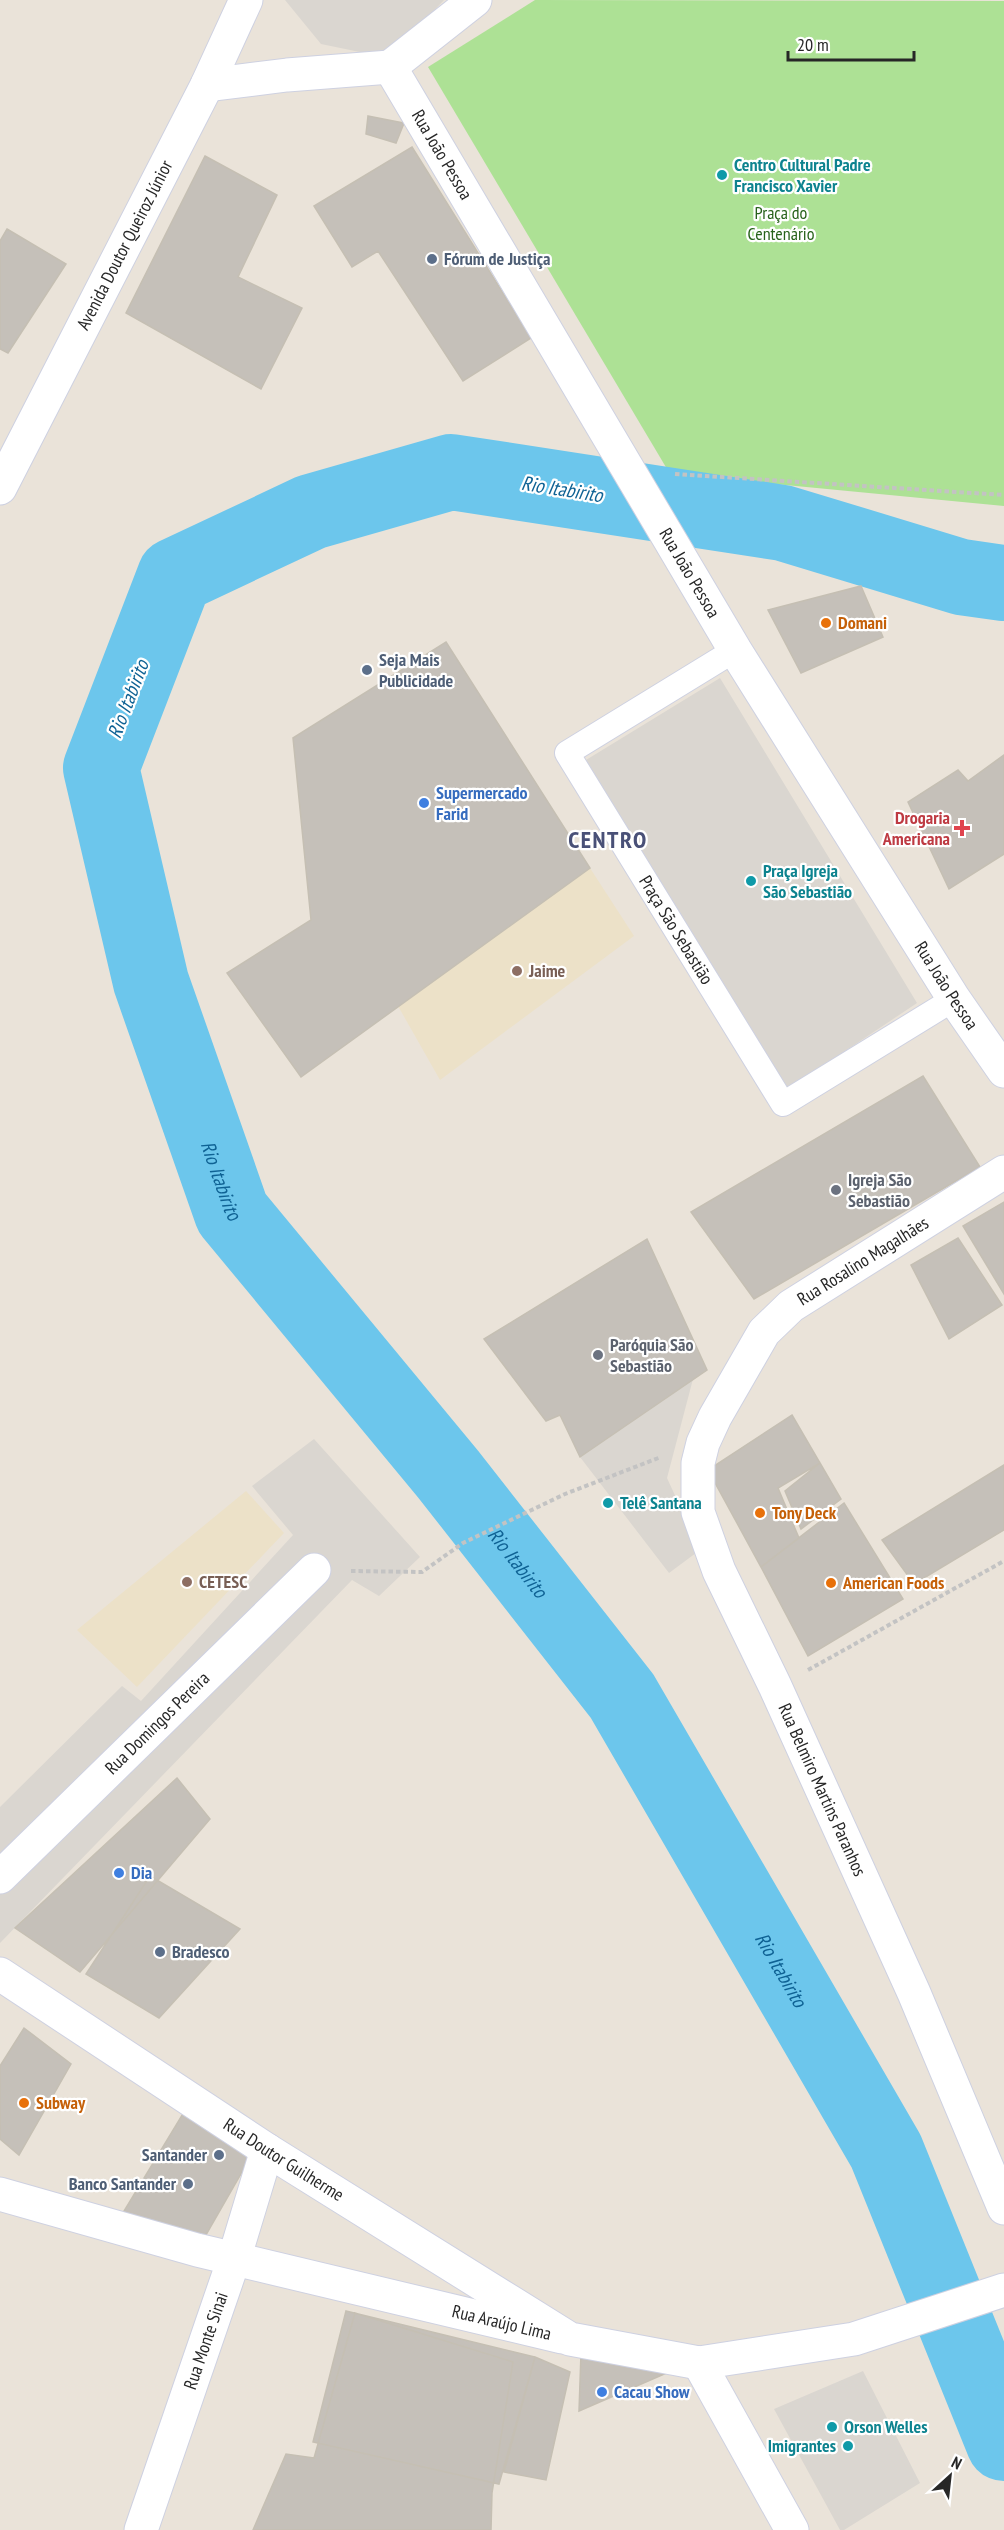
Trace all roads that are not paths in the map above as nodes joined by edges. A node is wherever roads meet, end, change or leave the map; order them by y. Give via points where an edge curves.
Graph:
1 (246, 0) edge
2 (475, 0) edge
3 (390, 67) junction
4 (207, 85) junction
5 (0, 488) edge
6 (729, 640) junction
7 (954, 999) junction
8 (1004, 1071) edge
9 (1004, 1172) edge
10 (742, 1372) joint
11 (314, 1570) road end
12 (0, 1876) edge
13 (0, 1974) edge
14 (267, 2150) junction
15 (0, 2194) edge
16 (1004, 2208) edge
17 (234, 2259) junction
18 (1003, 2291) edge
19 (570, 2339) junction
20 (699, 2363) junction
21 (141, 2530) edge
22 (792, 2530) edge

1 - 4 main road, Avenida Doutor Queiroz Júnior
2 - 3 main road
3 - 4 main road
3 - 6 main road, Rua João Pessoa
4 - 5 main road, Avenida Doutor Queiroz Júnior
6 - 7 main road, Rua João Pessoa
6 - 7 lane, Praça São Sebastião via 567,753 783,1104
7 - 8 main road, Rua João Pessoa
9 - 10 main road, Rua Rosalino Magalhães via 791,1306 764,1332
10 - 16 main road, Rua Belmiro Martins Paranhos via 703,1443 698,1463 698,1512 719,1571 914,1993
11 - 12 main road, Rua Domingos Pereira
13 - 14 main road, Rua Doutor Guilherme
14 - 17 main road, Rua Monte Sinai
14 - 19 main road, Rua Doutor Guilherme
15 - 17 main road, Rua Araújo Lima
17 - 19 main road, Rua Araújo Lima
17 - 21 main road, Rua Monte Sinai
18 - 20 main road, Rua Araújo Lima via 854,2338
19 - 20 main road, Rua Araújo Lima
20 - 22 main road

